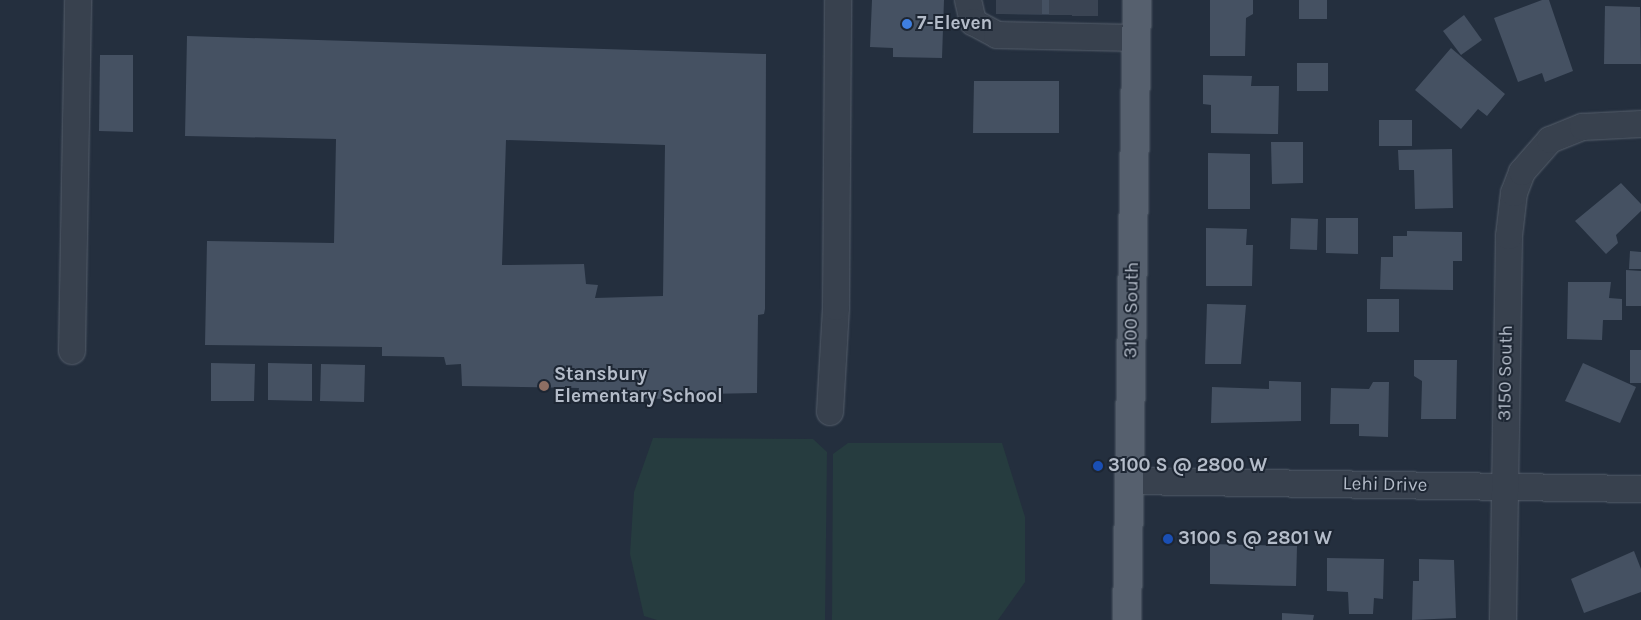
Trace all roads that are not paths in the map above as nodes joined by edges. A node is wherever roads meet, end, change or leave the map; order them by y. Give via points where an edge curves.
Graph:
1 (78, 0) edge
2 (838, 0) edge
3 (968, 0) edge
4 (1137, 0) edge
5 (1136, 38) junction
6 (1641, 124) edge
7 (72, 351) dead end
8 (830, 412) dead end
9 (1130, 481) junction
10 (1505, 487) junction
11 (1641, 489) edge
12 (1127, 620) edge
13 (1503, 620) edge

1 - 7 street
2 - 8 street via 837,297
3 - 5 street via 974,22 997,35 1018,25 1073,26
4 - 5 main road, 3100 South
5 - 9 main road, 3100 South
6 - 10 street, 3150 South via 1583,127 1550,140 1522,172 1510,214
9 - 10 street, Lehi Drive
9 - 12 main road, 3100 South
10 - 11 street, Lehi Drive
10 - 13 street, 3150 South

